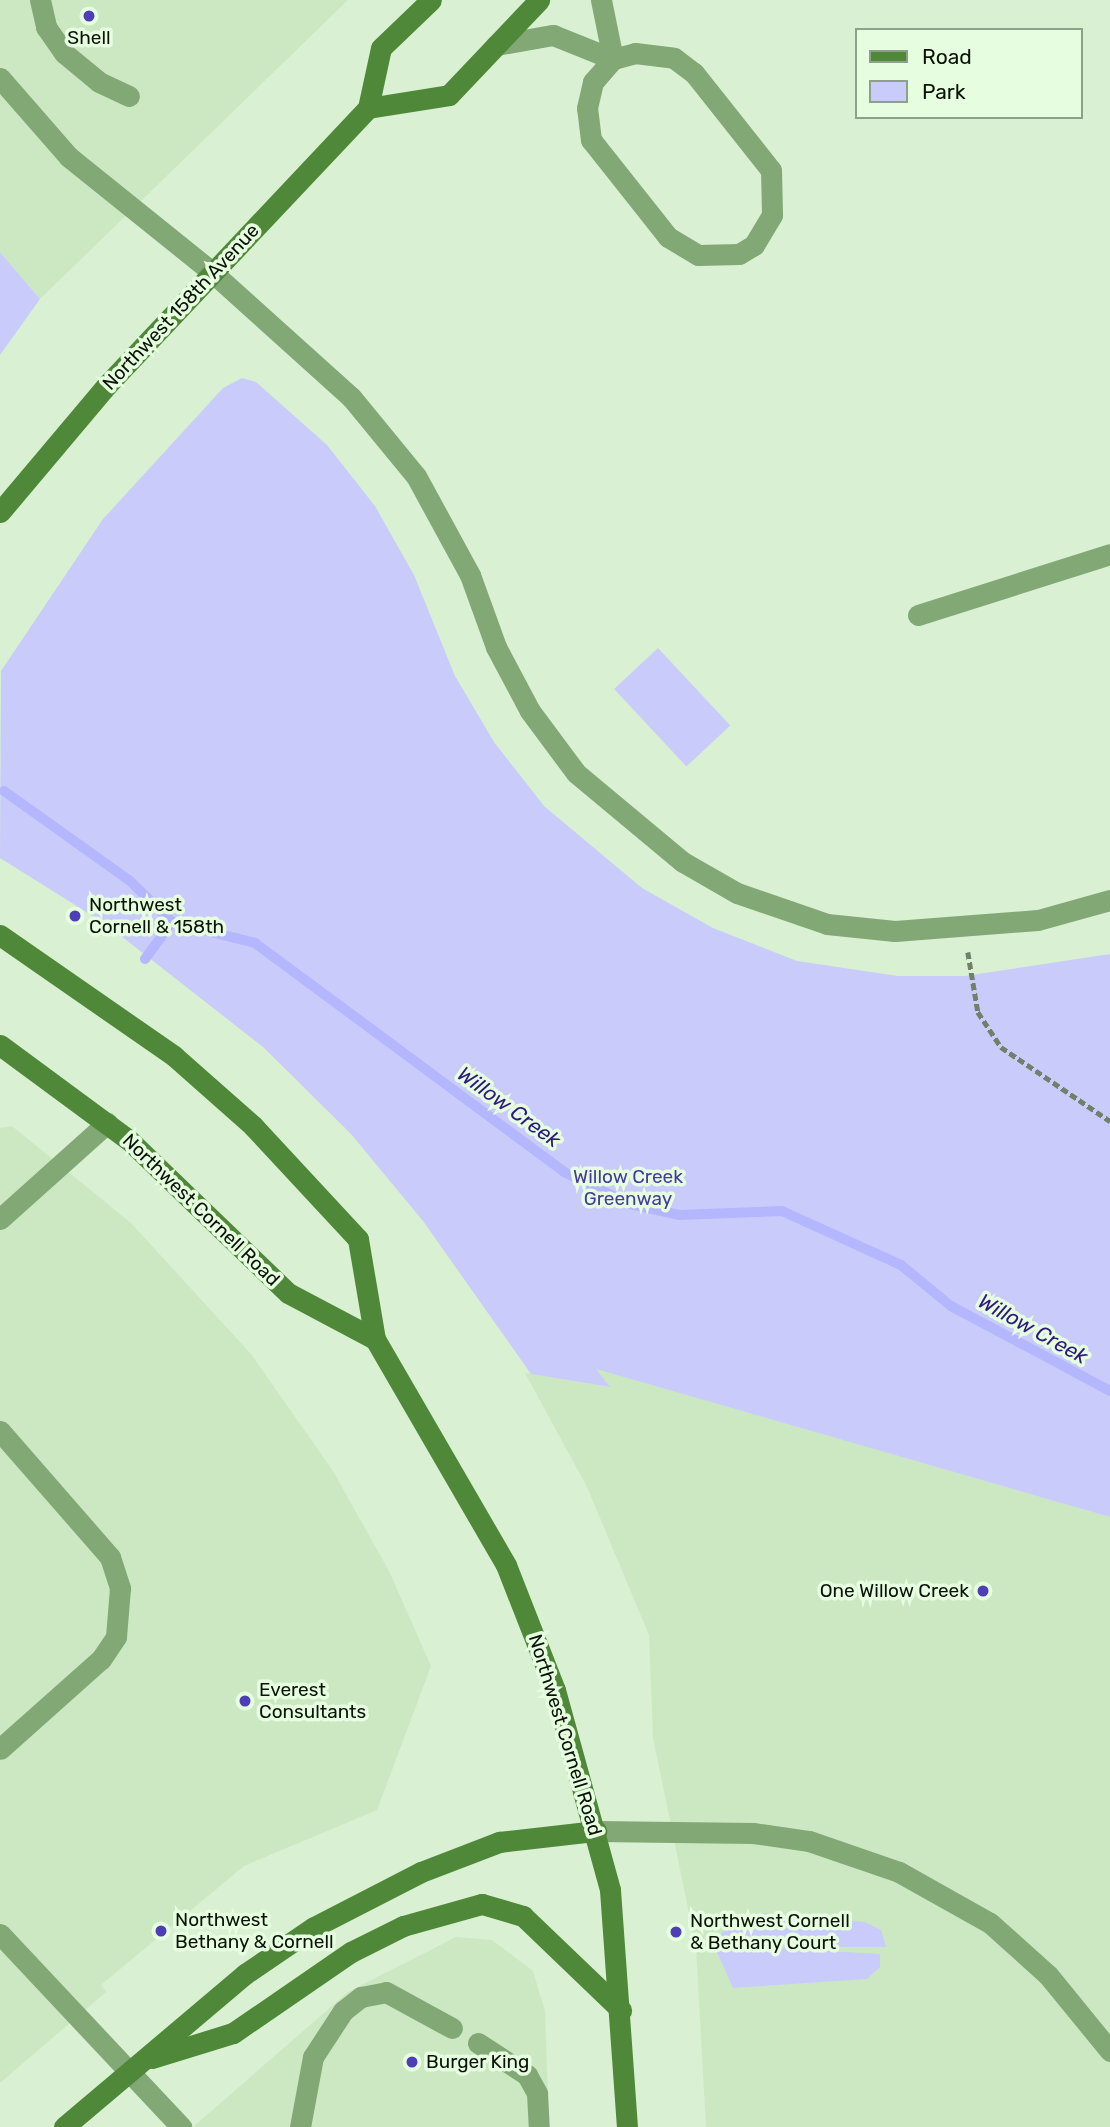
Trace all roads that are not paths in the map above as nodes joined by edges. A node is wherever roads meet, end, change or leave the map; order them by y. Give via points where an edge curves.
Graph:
1 (40, 0) edge
2 (431, 0) edge
3 (539, 0) edge
4 (601, 0) edge
5 (496, 45) junction
6 (613, 59) junction
7 (0, 78) edge
8 (128, 96) dead end
9 (368, 108) junction
10 (212, 272) junction
11 (0, 512) edge
12 (1110, 554) edge
13 (918, 615) dead end
14 (1110, 900) edge
15 (0, 935) edge
16 (0, 1045) edge
17 (107, 1123) junction
18 (0, 1219) edge
19 (375, 1339) junction
20 (0, 1431) edge
21 (0, 1749) edge
22 (596, 1831) junction
23 (0, 1934) edge
24 (621, 2010) junction
25 (453, 2028) dead end
26 (478, 2043) dead end
27 (1110, 2051) edge
28 (136, 2066) junction
29 (64, 2127) edge
30 (180, 2127) edge
31 (300, 2127) edge
32 (539, 2127) edge
33 (628, 2127) edge

1 - 8 street via 46,27 64,53 99,82
2 - 9 main road via 381,48
3 - 5 main road
4 - 6 street
5 - 6 street via 553,35
5 - 9 main road via 449,94
6 - 6 street via 593,82 587,108 592,140 612,173 668,237 698,255 720,258 754,245 772,215 776,190 761,151 674,58 635,52
7 - 10 street via 69,157
9 - 10 main road, Northwest 158th Avenue
10 - 11 main road, Northwest 158th Avenue
10 - 14 street via 351,397 416,476 470,575 496,647 530,711 576,772 631,825 737,893 827,924 965,930 1038,920
12 - 13 street
15 - 19 main road, Northwest Cornell Road via 174,1056 253,1126 358,1239
16 - 17 main road, Northwest Cornell Road
17 - 18 street
17 - 19 main road, Northwest Cornell Road via 288,1293
19 - 22 main road, Northwest Cornell Road via 506,1565 555,1690
20 - 21 street via 110,1558 120,1588 116,1637 101,1659
22 - 24 main road, Northwest Cornell Road via 610,1890
22 - 27 street via 753,1833 809,1841 898,1872 990,1923 1048,1975
22 - 28 main road via 499,1842 421,1872 284,1945
23 - 28 street via 74,2017
24 - 28 main road via 523,1916 482,1904 403,1926 351,1951 233,2033
24 - 33 main road, Northwest Cornell Road
25 - 31 street via 386,1992 361,1997 343,2011 313,2057
26 - 32 street via 527,2075 537,2093
28 - 29 main road
28 - 30 street

